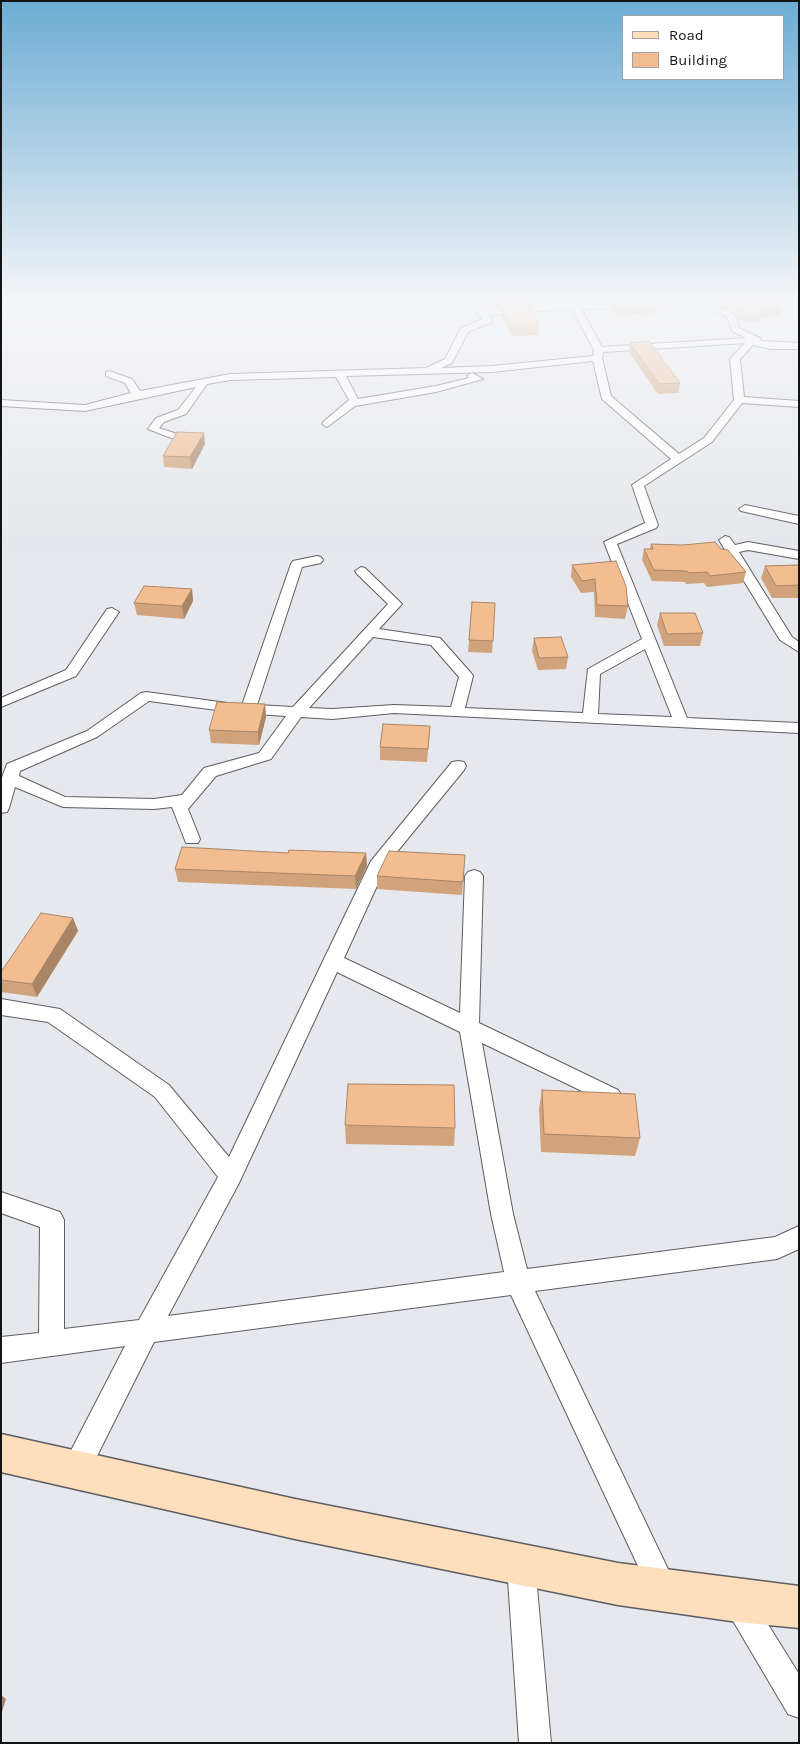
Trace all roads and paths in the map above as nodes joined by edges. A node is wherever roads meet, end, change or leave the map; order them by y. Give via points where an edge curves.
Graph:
1 (130, 383) edge
2 (197, 383) edge
3 (203, 383) edge
4 (344, 383) edge
5 (460, 383) edge
6 (603, 383) edge
7 (737, 383) edge
8 (137, 395) junction
9 (739, 400) junction
10 (1, 403) edge
11 (352, 403) junction
12 (799, 404) edge
13 (327, 424) dead end
14 (179, 438) edge
15 (678, 459) junction
16 (746, 510) dead end
17 (799, 520) edge
18 (799, 555) edge
19 (317, 560) dead end
20 (361, 571) dead end
21 (112, 612) dead end
22 (369, 632) junction
23 (648, 641) junction
24 (799, 648) edge
25 (1, 703) edge
26 (248, 709) junction
27 (297, 712) junction
28 (457, 712) junction
29 (590, 718) junction
30 (681, 722) junction
31 (799, 728) edge
32 (458, 766) dead end
33 (8, 770) edge
34 (187, 800) junction
35 (1, 808) edge
36 (192, 839) dead end
37 (474, 876) dead end
38 (333, 961) junction
39 (1, 1007) edge
40 (469, 1026) junction
41 (611, 1096) edge
42 (231, 1176) junction
43 (1, 1202) edge
44 (799, 1236) edge
45 (518, 1283) junction
46 (145, 1333) junction
47 (51, 1345) junction
48 (1, 1350) edge
49 (1, 1454) edge
50 (75, 1470) junction
51 (521, 1565) junction
52 (664, 1590) junction
53 (738, 1601) junction
54 (799, 1607) edge
55 (799, 1702) edge
56 (535, 1743) edge

1 - 8 street
2 - 8 street
3 - 14 street via 182,412 160,420 153,429
4 - 11 street via 354,401
5 - 11 street
6 - 15 street via 606,397
7 - 9 street
8 - 10 street via 85,408
9 - 12 street
9 - 15 street via 708,440
11 - 13 street
15 - 23 street via 638,485 652,525 610,542
16 - 17 street
18 - 24 street via 728,545 787,640
19 - 26 street via 298,564
20 - 22 street via 394,604
21 - 25 street via 71,673
22 - 27 street
22 - 28 street via 435,641 466,676
23 - 29 street via 593,672
23 - 30 street
26 - 27 street
26 - 33 street via 146,696 92,734
27 - 28 street via 332,714 394,708
27 - 34 street via 265,756 210,772
28 - 29 street
29 - 30 street
30 - 31 street
32 - 38 street via 380,861
33 - 34 street via 63,802 154,804
33 - 35 street
34 - 36 street via 180,808
37 - 40 street
38 - 40 street
38 - 42 street
39 - 42 street via 53,1016 162,1091
40 - 41 street
40 - 45 street via 502,1214
42 - 46 street
43 - 47 street via 52,1220
44 - 45 street via 776,1248
45 - 46 street
45 - 52 street
46 - 47 street
46 - 50 street
47 - 48 street
49 - 50 street
50 - 51 street
51 - 52 street
51 - 56 street
52 - 53 street
53 - 54 street
53 - 55 street

